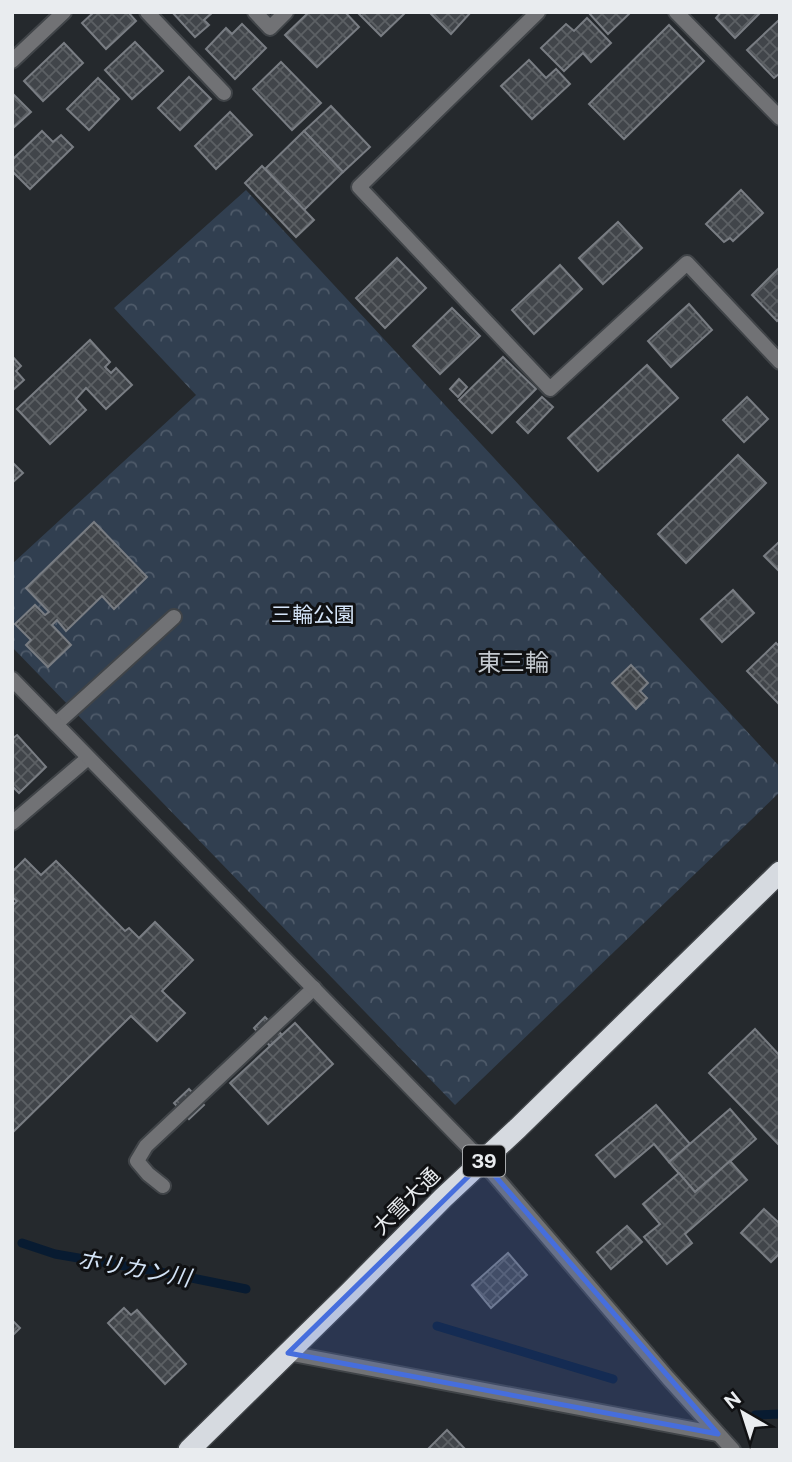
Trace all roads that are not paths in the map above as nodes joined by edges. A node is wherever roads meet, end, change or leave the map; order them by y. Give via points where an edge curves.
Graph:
1 (64, 12) edge
2 (147, 12) edge
3 (255, 12) edge
4 (286, 12) edge
5 (538, 12) edge
6 (676, 12) edge
7 (12, 61) edge
8 (224, 93) dead end
9 (780, 118) edge
10 (780, 362) edge
11 (174, 617) dead end
12 (12, 679) edge
13 (56, 724) junction
14 (88, 758) junction
15 (12, 823) edge
16 (780, 872) edge
17 (314, 988) junction
18 (483, 1162) junction
19 (163, 1186) dead end
20 (288, 1353) junction
21 (718, 1434) junction
22 (189, 1450) edge
23 (733, 1450) edge

1 - 7 street
2 - 8 street
3 - 4 street via 270,28
5 - 10 street via 359,187 550,390 687,263
6 - 9 street
11 - 13 street
12 - 13 street
13 - 14 street
14 - 15 street
14 - 17 street
16 - 18 highway, 大雪大通 / 39
17 - 18 street
17 - 19 street via 146,1146 137,1161
18 - 20 highway, 大雪大通 / 39
18 - 21 street
20 - 21 street
20 - 22 highway, 大雪大通 / 39
21 - 23 street

